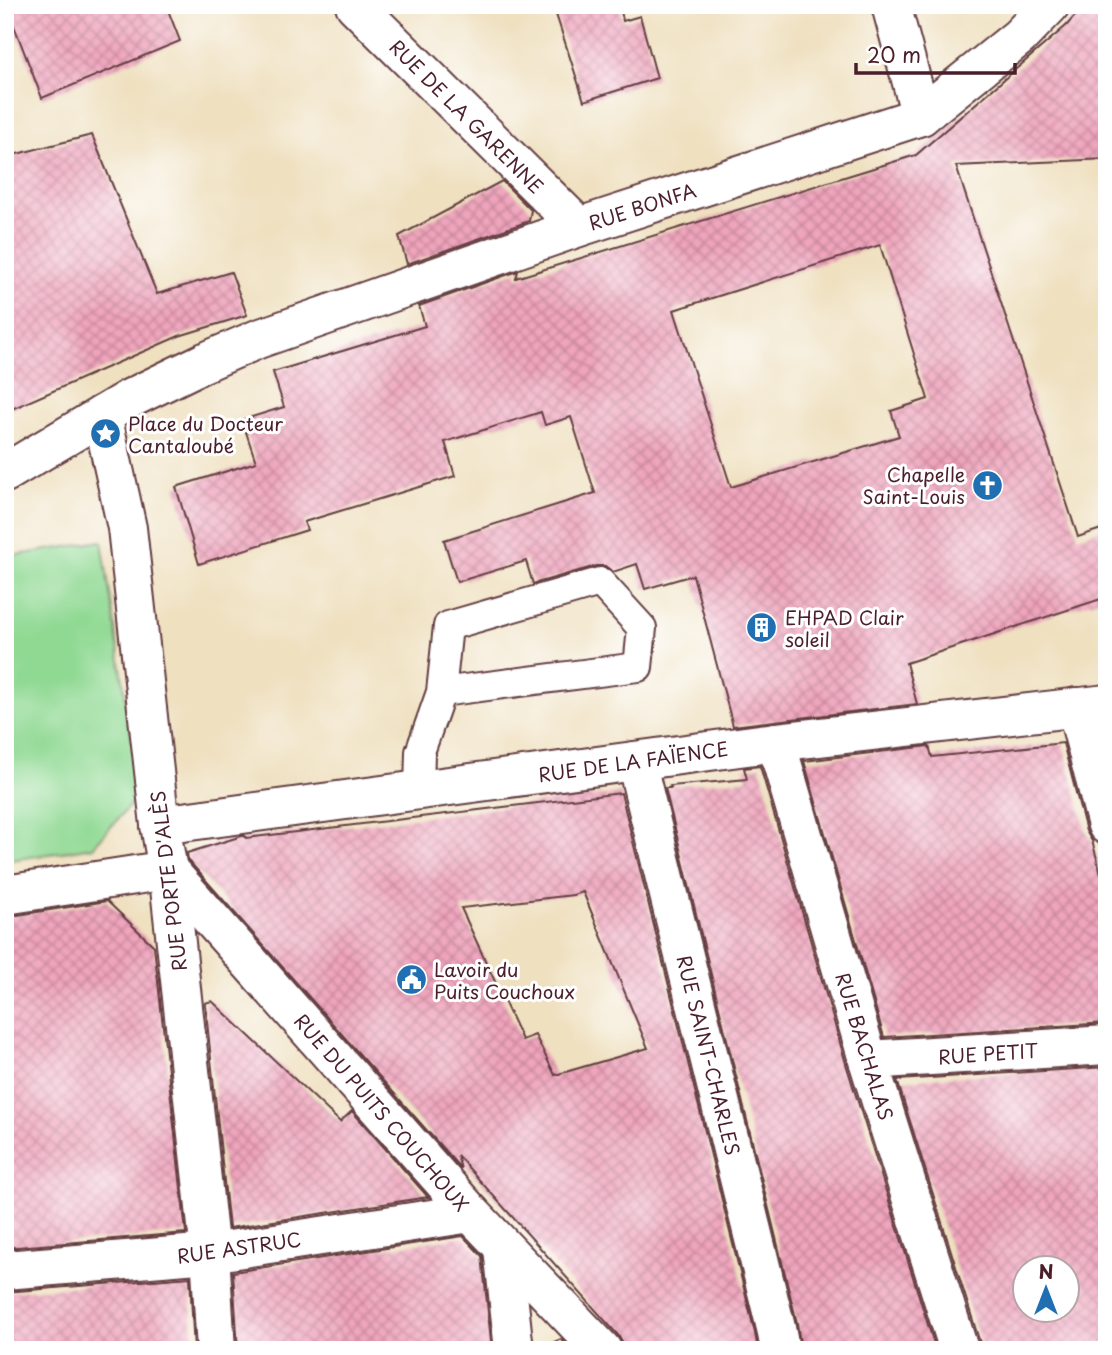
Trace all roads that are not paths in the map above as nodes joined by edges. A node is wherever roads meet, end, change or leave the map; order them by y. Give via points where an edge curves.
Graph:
1 (355, 5) edge
2 (891, 5) edge
3 (1050, 5) edge
4 (921, 116) junction
5 (579, 227) junction
6 (102, 415) junction
7 (5, 473) edge
8 (441, 692) junction
9 (1092, 706) edge
10 (776, 742) junction
11 (636, 761) junction
12 (419, 790) junction
13 (160, 825) junction
14 (1107, 825) edge
15 (167, 870) junction
16 (5, 895) edge
17 (1107, 1045) edge
18 (868, 1060) junction
19 (471, 1213) junction
20 (503, 1248) junction
21 (210, 1253) junction
22 (5, 1270) edge
23 (216, 1350) edge
24 (514, 1350) edge
25 (602, 1350) edge
26 (780, 1350) edge
27 (959, 1350) edge

1 - 5 street, RUE DE LA GARENNE
2 - 4 street
3 - 4 street, RUE BONFA via 1019,37
4 - 5 street, RUE BONFA
5 - 6 street, RUE BONFA via 258,339
6 - 7 street
6 - 13 street, RUE PORTE D'ALÈS via 127,528
8 - 8 lane via 638,667 642,628 600,582 448,626
8 - 12 lane via 420,752
9 - 10 street, RUE DE LA FAÏENCE
9 - 14 street
10 - 11 street, RUE DE LA FAÏENCE
10 - 18 street, RUE BACHALAS
11 - 12 street, RUE DE LA FAÏENCE
11 - 26 street, RUE SAINT-CHARLES
12 - 13 street, RUE DE LA FAÏENCE
13 - 15 street, RUE PORTE D'ALÈS
15 - 16 street
15 - 19 street, RUE DU PUITS COUCHOUX
15 - 21 street, RUE PORTE D'ALÈS
17 - 18 street, RUE PETIT
18 - 27 street, RUE BACHALAS
19 - 20 street, RUE DU PUITS COUCHOUX
19 - 21 street, RUE ASTRUC
20 - 24 street
20 - 25 street, RUE DU PUITS COUCHOUX
21 - 22 street, RUE ASTRUC
21 - 23 street, RUE PORTE D'ALÈS

